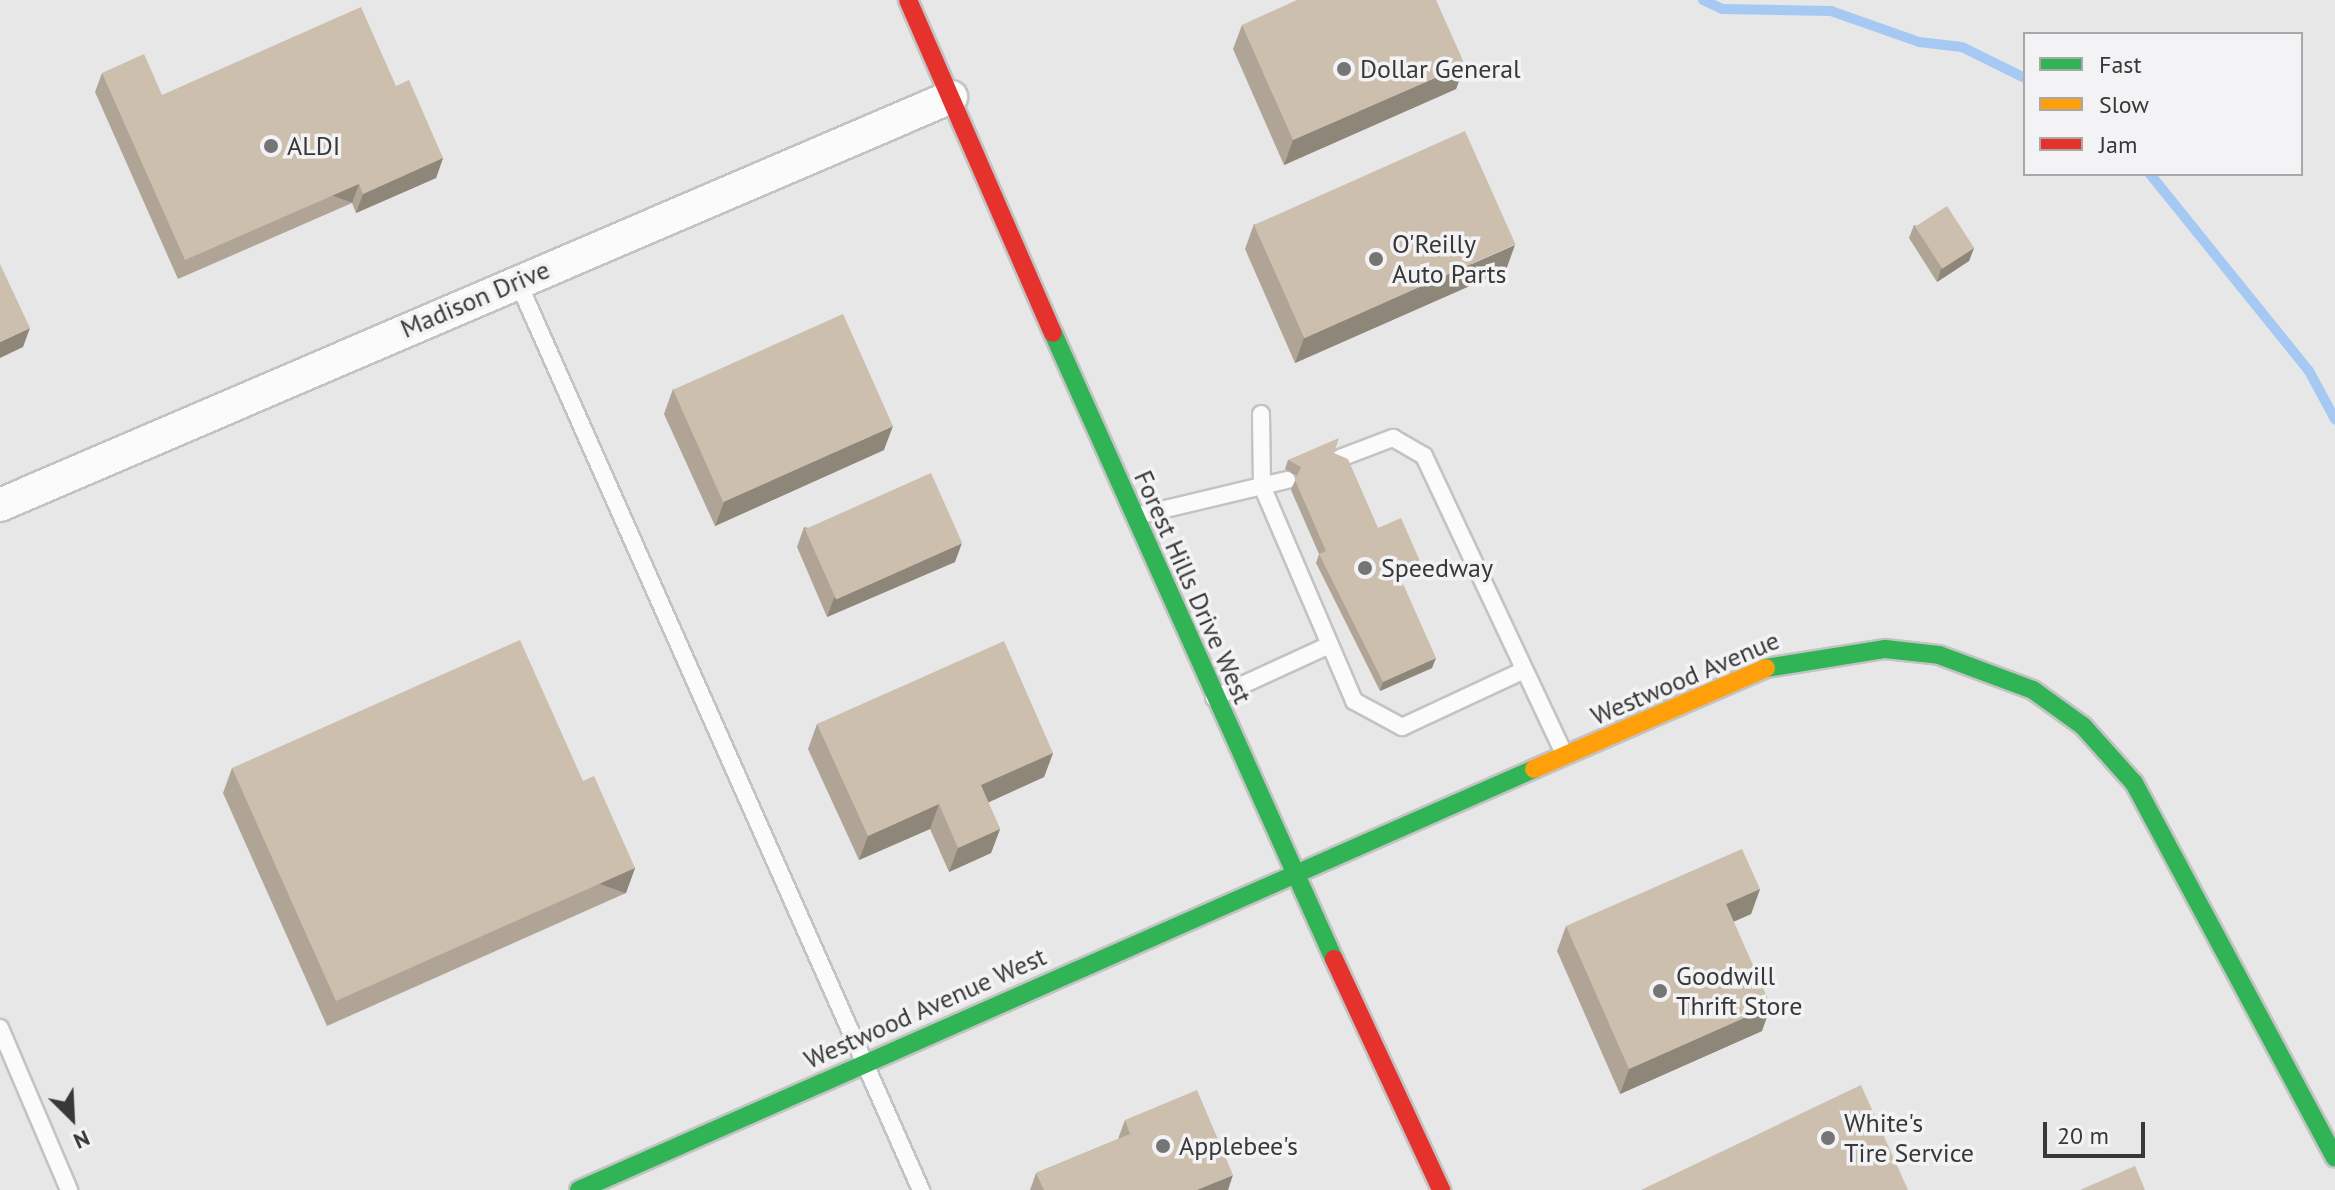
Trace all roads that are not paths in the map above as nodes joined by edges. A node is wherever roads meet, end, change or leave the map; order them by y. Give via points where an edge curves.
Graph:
1 (908, 0) edge
2 (951, 97) junction
3 (517, 280) junction
4 (1261, 414) dead end
5 (1340, 458) edge
6 (1287, 480) dead end
7 (1262, 486) junction
8 (0, 505) edge
9 (1136, 516) junction
10 (1329, 645) junction
11 (1524, 670) junction
12 (1213, 699) junction
13 (1565, 757) junction
14 (1293, 876) junction
15 (0, 1028) edge
16 (867, 1061) junction
17 (2335, 1158) edge
18 (69, 1190) edge
19 (579, 1190) edge
20 (921, 1190) edge
21 (1441, 1190) edge

1 - 2 street, Forest Hills Drive West
2 - 3 street, Madison Drive
2 - 9 street, Forest Hills Drive West
3 - 8 street, Madison Drive
3 - 16 lane
4 - 7 lane
5 - 11 lane via 1393,438 1424,456
6 - 7 lane
7 - 9 lane
7 - 10 lane
9 - 12 street, Forest Hills Drive West
10 - 11 lane via 1354,701 1402,727
10 - 12 lane
11 - 13 lane
12 - 14 street, Forest Hills Drive West
13 - 14 street, Westwood Avenue
13 - 17 street, Westwood Avenue via 1749,674 1845,651 1939,655 2033,690 2083,726 2134,783
14 - 16 street, Westwood Avenue West
14 - 21 street, Forest Hills Drive West
15 - 18 lane
16 - 19 street, Westwood Avenue West
16 - 20 lane

